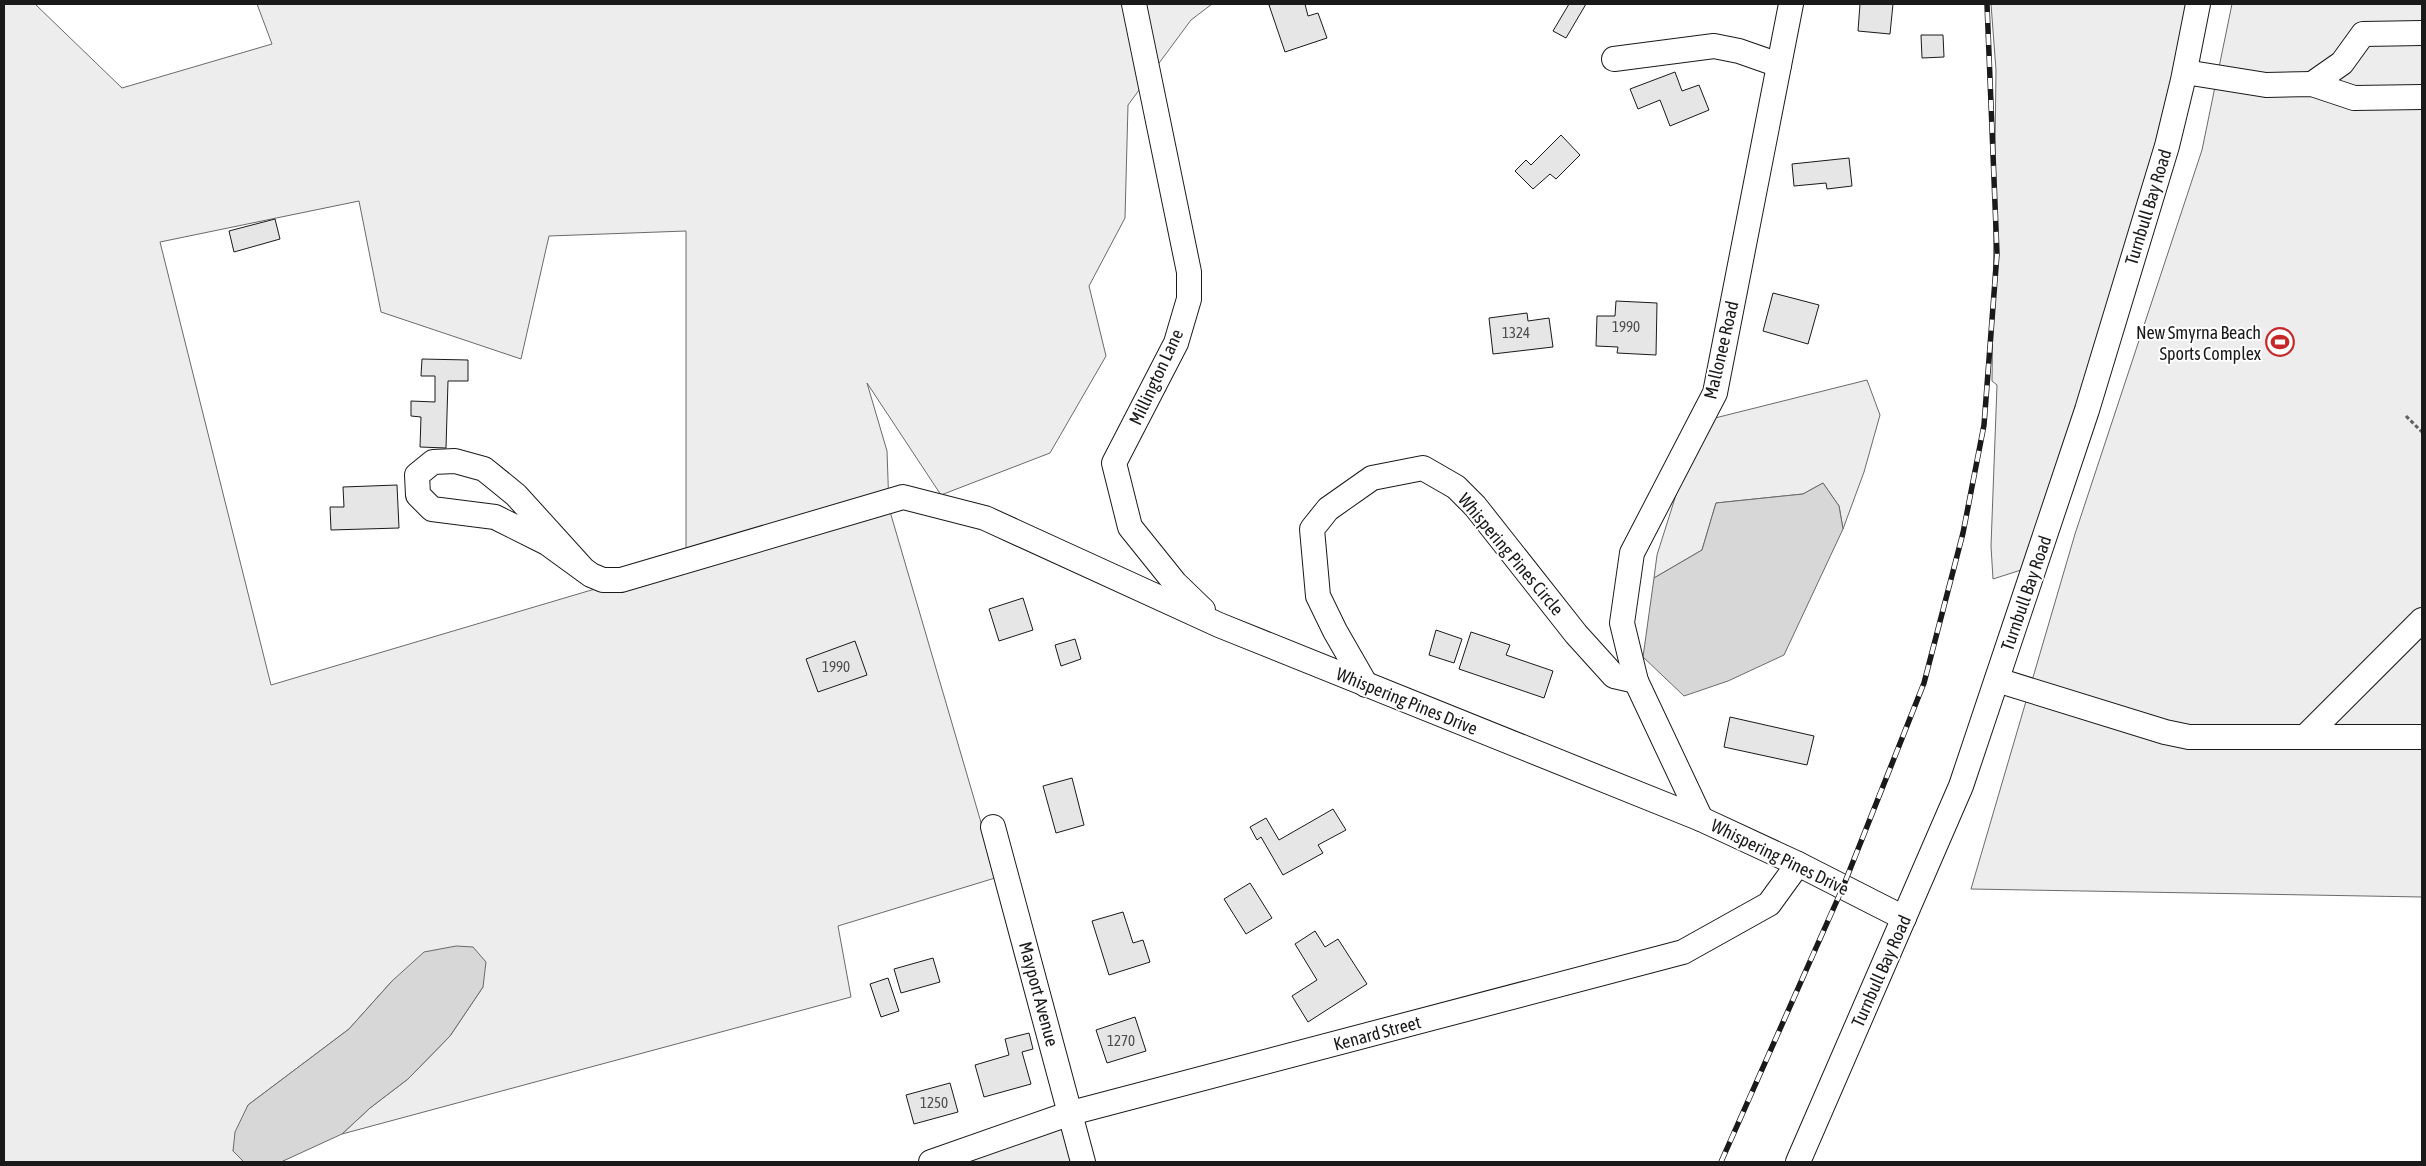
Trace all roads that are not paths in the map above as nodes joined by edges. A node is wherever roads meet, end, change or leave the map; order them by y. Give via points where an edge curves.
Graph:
1 (1134, 4) edge
2 (1791, 4) edge
3 (2198, 4) edge
4 (2422, 33) edge
5 (1614, 59) dead end
6 (1779, 65) junction
7 (2185, 72) junction
8 (2312, 84) junction
9 (2422, 97) edge
10 (584, 570) junction
11 (2422, 620) edge
12 (1219, 625) junction
13 (1636, 680) junction
14 (1997, 680) junction
15 (1366, 685) junction
16 (2305, 737) junction
17 (2422, 737) edge
18 (1701, 819) junction
19 (993, 827) dead end
20 (1798, 864) junction
21 (1904, 918) junction
22 (1071, 1113) junction
23 (930, 1162) edge
24 (1083, 1162) edge
25 (1798, 1162) edge

1 - 12 street, Millington Lane via 1189,272 1189,299 1176,343 1114,463 1130,528 1175,584
2 - 6 street, Mallonee Road
3 - 7 street, Turnbull Bay Road
4 - 8 street via 2363,34 2342,63
5 - 6 street via 1714,46
6 - 13 street, Mallonee Road via 1715,393 1632,553 1622,623
7 - 8 street via 2266,84
7 - 14 street, Turnbull Bay Road via 2167,146 2088,410
8 - 9 street via 2354,98
10 - 10 street via 547,543 495,517 432,509 418,495 417,475 434,462 455,461 484,469 516,495
10 - 12 street, Whispering Pines Drive via 603,580 621,580 903,498 985,518
11 - 16 street
12 - 15 street, Whispering Pines Drive
13 - 15 street, Whispering Pines Circle via 1614,676 1576,634 1475,506 1456,487 1423,468 1372,478 1328,509 1312,529 1318,596
13 - 18 street
14 - 16 street via 2189,737
14 - 21 street, Turnbull Bay Road via 1961,786
15 - 18 street, Whispering Pines Drive
16 - 17 street
18 - 20 street, Whispering Pines Drive
19 - 22 street, Mayport Avenue
20 - 21 street, Whispering Pines Drive
20 - 22 street, Kenard Street via 1769,904 1683,952
21 - 25 street, Turnbull Bay Road
22 - 23 street, Kenard Street
22 - 24 street, Mayport Avenue

